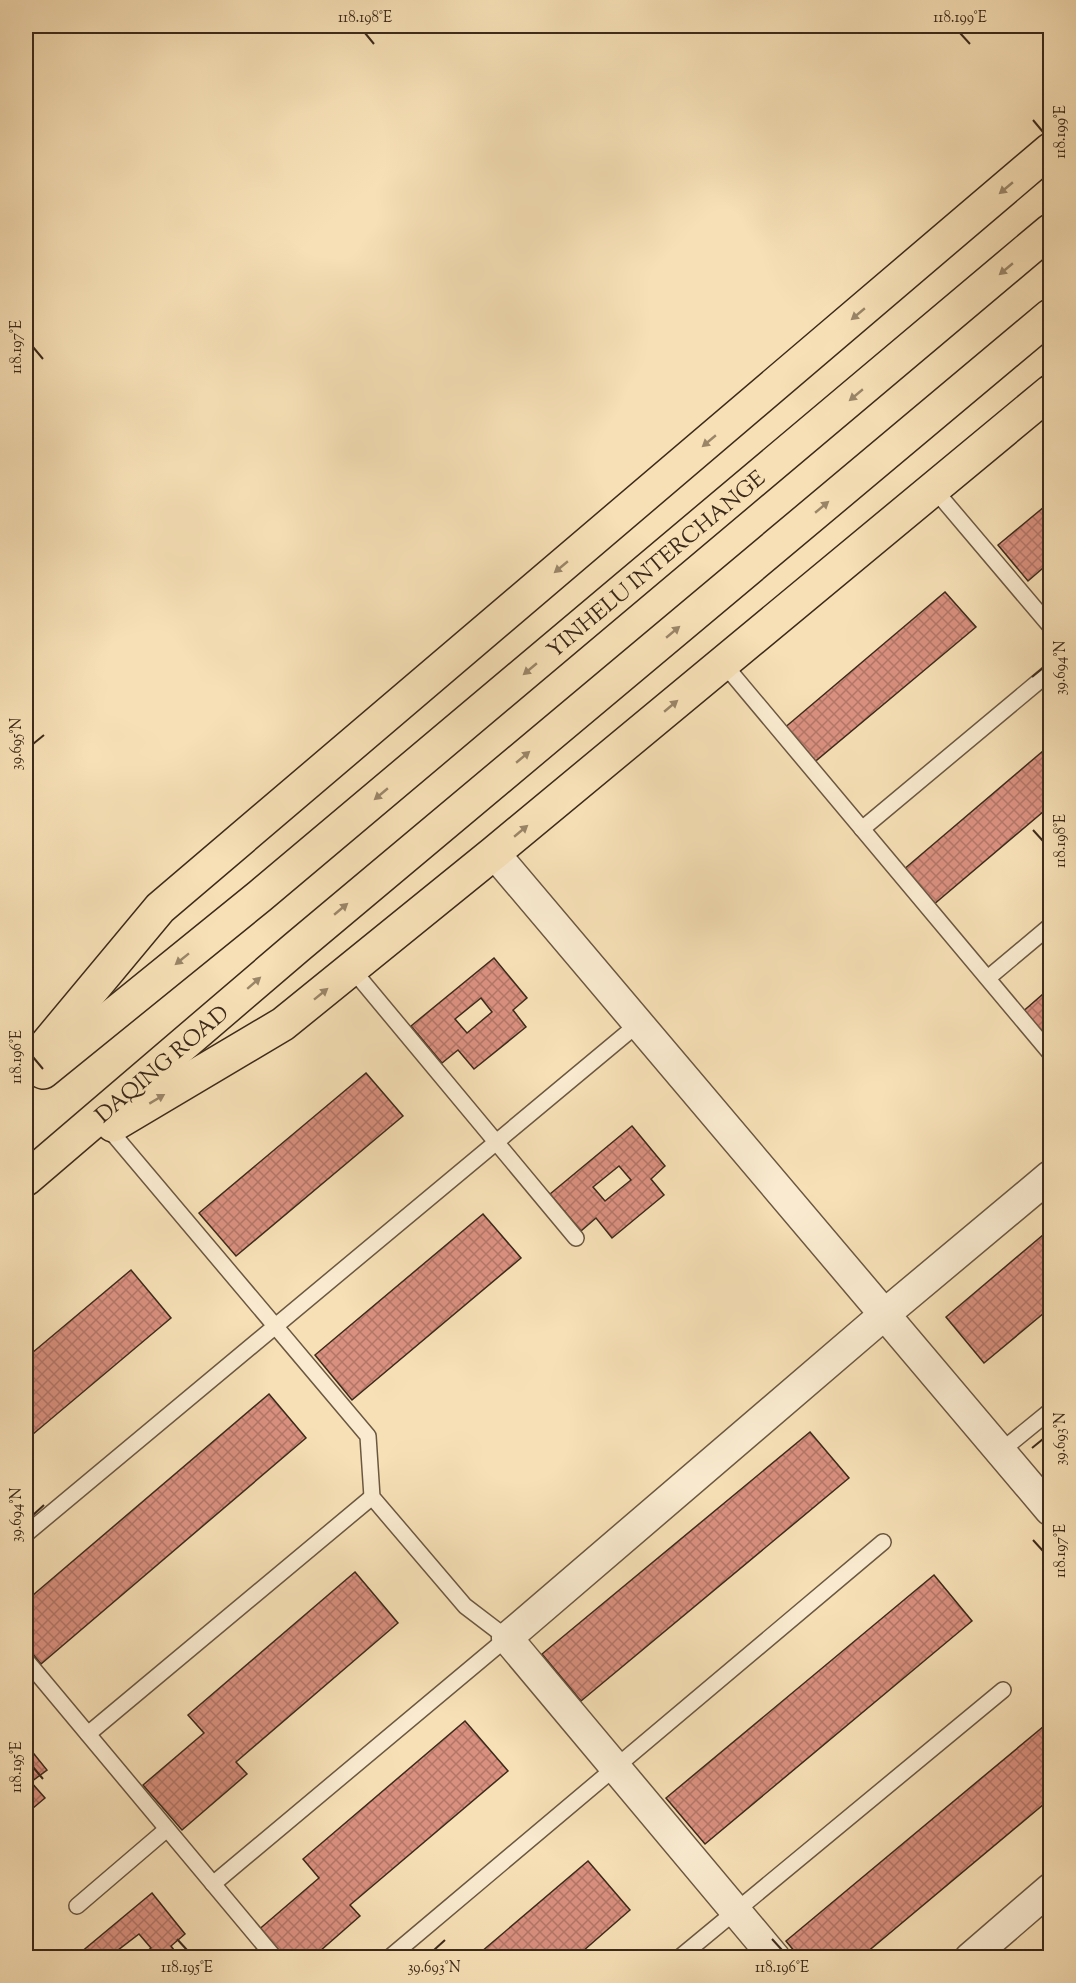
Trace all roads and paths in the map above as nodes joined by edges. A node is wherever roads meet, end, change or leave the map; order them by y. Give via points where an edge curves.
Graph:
1 (1050, 150) edge
2 (1050, 231) edge
3 (1050, 316) edge
4 (1050, 392) edge
5 (934, 489) junction
6 (1050, 626) edge
7 (723, 663) junction
8 (1050, 672) edge
9 (862, 829) junction
10 (494, 853) junction
11 (1050, 926) edge
12 (352, 969) junction
13 (988, 978) junction
14 (638, 1024) junction
15 (1050, 1053) edge
16 (26, 1069) edge
17 (26, 1086) edge
18 (108, 1128) junction
19 (496, 1142) junction
20 (30, 1176) edge
21 (1050, 1176) edge
22 (576, 1238) dead end
23 (885, 1314) junction
24 (275, 1325) junction
25 (1050, 1411) edge
26 (1001, 1451) junction
27 (372, 1497) junction
28 (1050, 1510) edge
29 (26, 1534) edge
30 (883, 1542) dead end
31 (507, 1638) junction
32 (26, 1660) edge
33 (1003, 1689) dead end
34 (88, 1734) junction
35 (615, 1767) junction
36 (168, 1829) junction
37 (213, 1884) junction
38 (1050, 1889) edge
39 (77, 1906) dead end
40 (736, 1911) junction
41 (275, 1958) edge
42 (389, 1958) edge
43 (680, 1958) edge
44 (775, 1958) edge
45 (970, 1958) edge

1 -> 16 main road via 160,908
2 -> 17 main road, YINHELU INTERCHANGE via 260,896
20 -> 3 main road, DAQING ROAD
4 - 5 main road
5 - 6 lane
5 - 7 main road
7 - 9 lane
10 -> 7 main road
8 - 9 lane
9 - 13 lane
10 - 12 main road
10 - 14 street
11 - 13 lane
18 -> 12 main road via 284,1024
12 - 19 lane
13 - 15 lane
14 - 19 lane
14 - 23 street
18 - 20 main road
18 - 24 lane
19 - 22 lane
19 - 24 lane
21 - 23 street
23 - 26 street
23 - 31 street
24 - 27 lane via 368,1436
24 - 29 lane
25 - 26 lane
26 - 28 street
27 - 31 lane via 465,1606
27 - 34 lane
30 - 35 lane
31 - 35 street
31 - 37 lane
32 - 34 lane
33 - 40 lane
34 - 36 lane
35 - 40 street
35 - 42 lane
36 - 37 lane
36 - 39 lane
37 - 41 lane
38 - 45 street
40 - 43 lane
40 - 44 street

